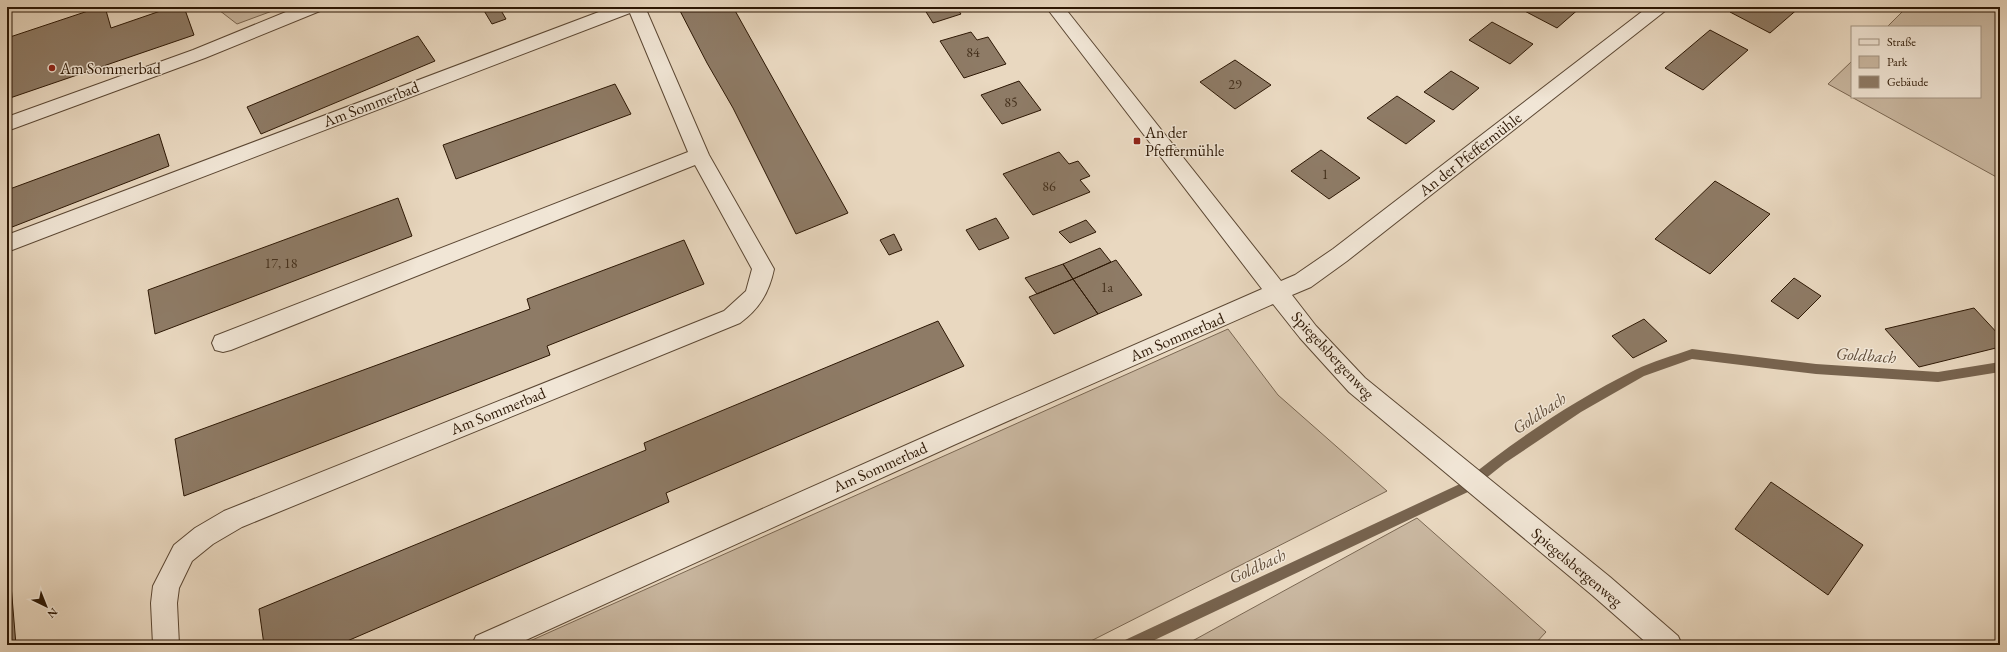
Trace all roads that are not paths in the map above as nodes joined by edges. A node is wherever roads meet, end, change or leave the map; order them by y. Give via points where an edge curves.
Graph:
1 (314, 7) edge
2 (1055, 7) edge
3 (1659, 7) edge
4 (630, 8) edge
5 (7, 124) edge
6 (699, 155) junction
7 (7, 244) edge
8 (1277, 293) junction
9 (224, 342) dead end
10 (166, 645) edge
11 (485, 645) edge
12 (1669, 645) edge

1 - 5 street via 200,54
2 - 8 street, Spiegelsbergenweg
3 - 8 street, An der Pfeffermühle via 1340,255 1302,281
4 - 6 street, Am Sommerbad
4 - 7 street, Am Sommerbad
6 - 9 street
6 - 10 street, Am Sommerbad via 763,269 759,286 749,305 732,317 233,518 183,553 166,586
8 - 11 street, Am Sommerbad via 948,436
8 - 12 street, Spiegelsbergenweg via 1308,332 1358,385

